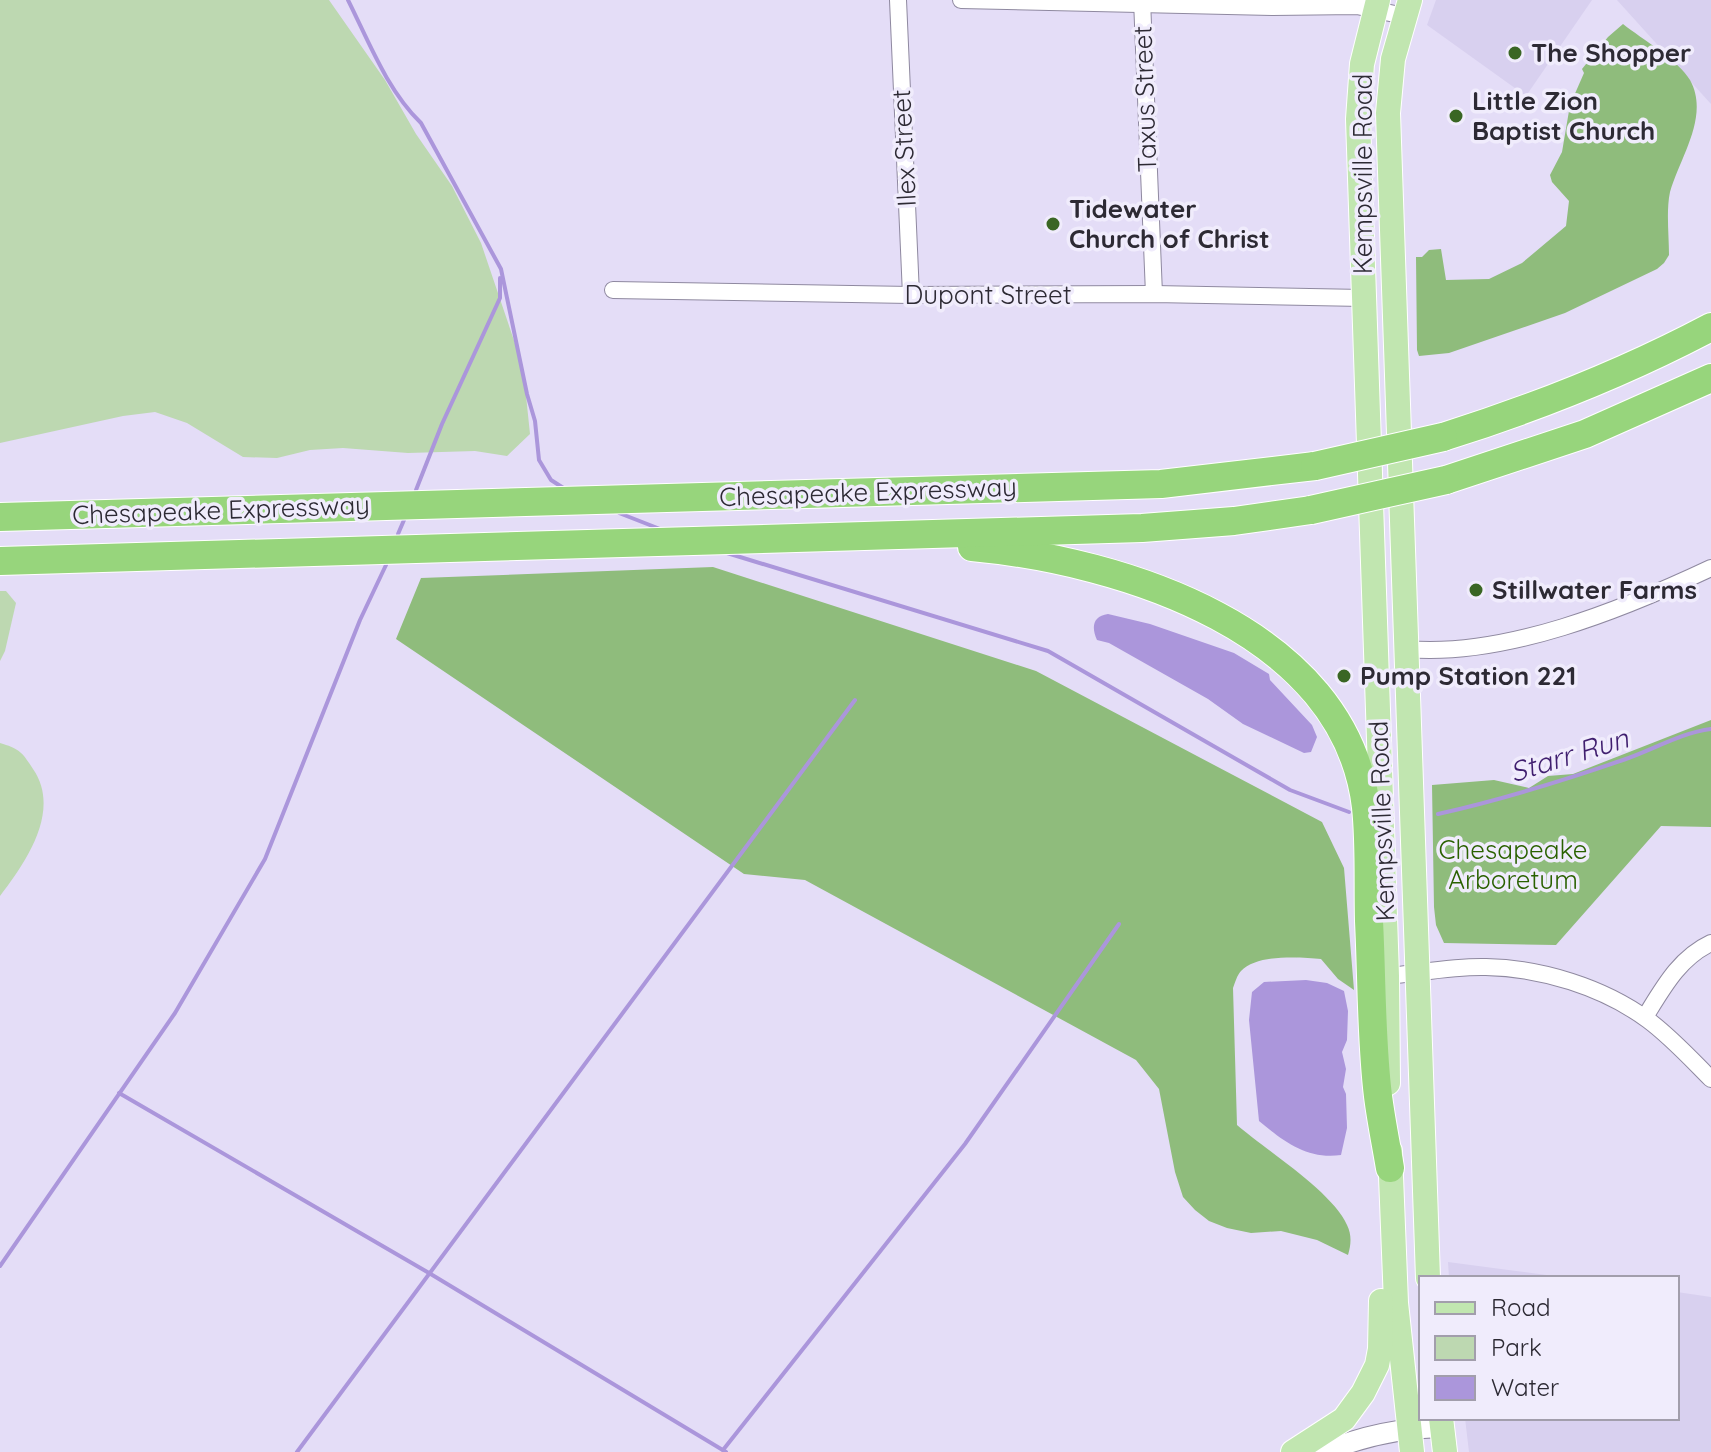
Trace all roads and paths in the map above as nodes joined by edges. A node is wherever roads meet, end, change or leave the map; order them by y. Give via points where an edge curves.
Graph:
1 (898, 0) edge
2 (961, 0) edge
3 (1142, 2) edge
4 (1376, 4) edge
5 (1407, 8) edge
6 (613, 290) dead end
7 (1154, 294) junction
8 (911, 295) junction
9 (1363, 298) junction
10 (1711, 327) edge
11 (1711, 378) edge
12 (0, 517) edge
13 (1372, 539) junction
14 (712, 540) junction
15 (0, 561) edge
16 (1711, 568) edge
17 (1406, 649) junction
18 (1711, 943) edge
19 (1417, 973) junction
20 (1387, 976) junction
21 (1645, 1017) junction
22 (1711, 1079) edge
23 (1390, 1168) junction
24 (1392, 1220) junction
25 (1428, 1276) edge
26 (1442, 1422) edge
27 (1410, 1440) edge
28 (1293, 1452) edge
29 (1325, 1452) edge
30 (1445, 1452) edge

1 - 8 street, Ilex Street
2 - 3 street
3 - 4 street
3 - 7 street, Taxus Street
4 - 5 street
4 - 9 main road, Kempsville Road via 1359,92
5 - 17 main road, Kempsville Road via 1393,59 1388,113
6 - 8 street, Dupont Street
7 - 8 street, Dupont Street
7 - 9 street, Dupont Street
9 - 13 main road, Kempsville Road
10 - 12 highway, Chesapeake Expressway, bridge via 1622,370 1443,437 1315,466 1161,484
11 - 14 highway, Chesapeake Expressway, bridge via 1585,434 1446,480 1311,510 1142,528
13 - 17 main road via 1384,561 1391,632
13 - 20 main road, Kempsville Road
14 - 15 highway, Chesapeake Expressway
14 - 23 highway via 955,546 1049,560 1176,597 1245,631 1284,659 1340,728 1366,805 1378,1094
16 - 17 street via 1587,619 1500,643
17 - 19 main road, Kempsville Road
18 - 21 street via 1681,963
19 - 20 street
19 - 21 street via 1483,967 1529,971 1599,993
19 - 25 main road, Kempsville Road
20 - 23 main road, Kempsville Road
21 - 22 street
23 - 24 main road, Kempsville Road
24 - 27 main road, Kempsville Road
24 - 28 main road via 1380,1305 1380,1349 1370,1381 1344,1419
26 - 27 street
26 - 30 main road
27 - 29 street via 1373,1434

